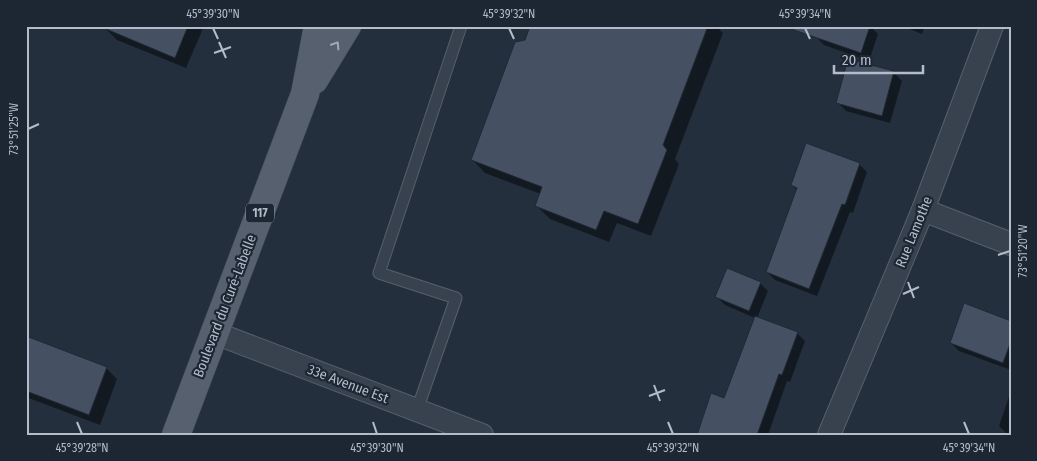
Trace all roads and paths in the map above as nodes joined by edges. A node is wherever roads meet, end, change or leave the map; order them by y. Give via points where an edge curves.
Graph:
1 (318, 26) edge
2 (347, 26) edge
3 (461, 26) edge
4 (992, 26) edge
5 (305, 94) junction
6 (923, 210) junction
7 (1011, 244) edge
8 (215, 333) junction
9 (417, 410) junction
10 (176, 435) edge
11 (482, 435) edge
12 (829, 435) edge

1 - 5 main road, Boulevard du Curé-Labelle / 117
5 -> 2 main road, Boulevard du Curé-Labelle / 117
3 - 9 lane via 379,273 456,298
4 - 6 street, Rue Lamothe
5 - 8 main road, Boulevard du Curé-Labelle / 117
6 - 7 street
6 - 12 street, Rue Lamothe
8 - 9 street, 33e Avenue Est
8 - 10 main road, Boulevard du Curé-Labelle / 117
9 - 11 street, 33e Avenue Est

